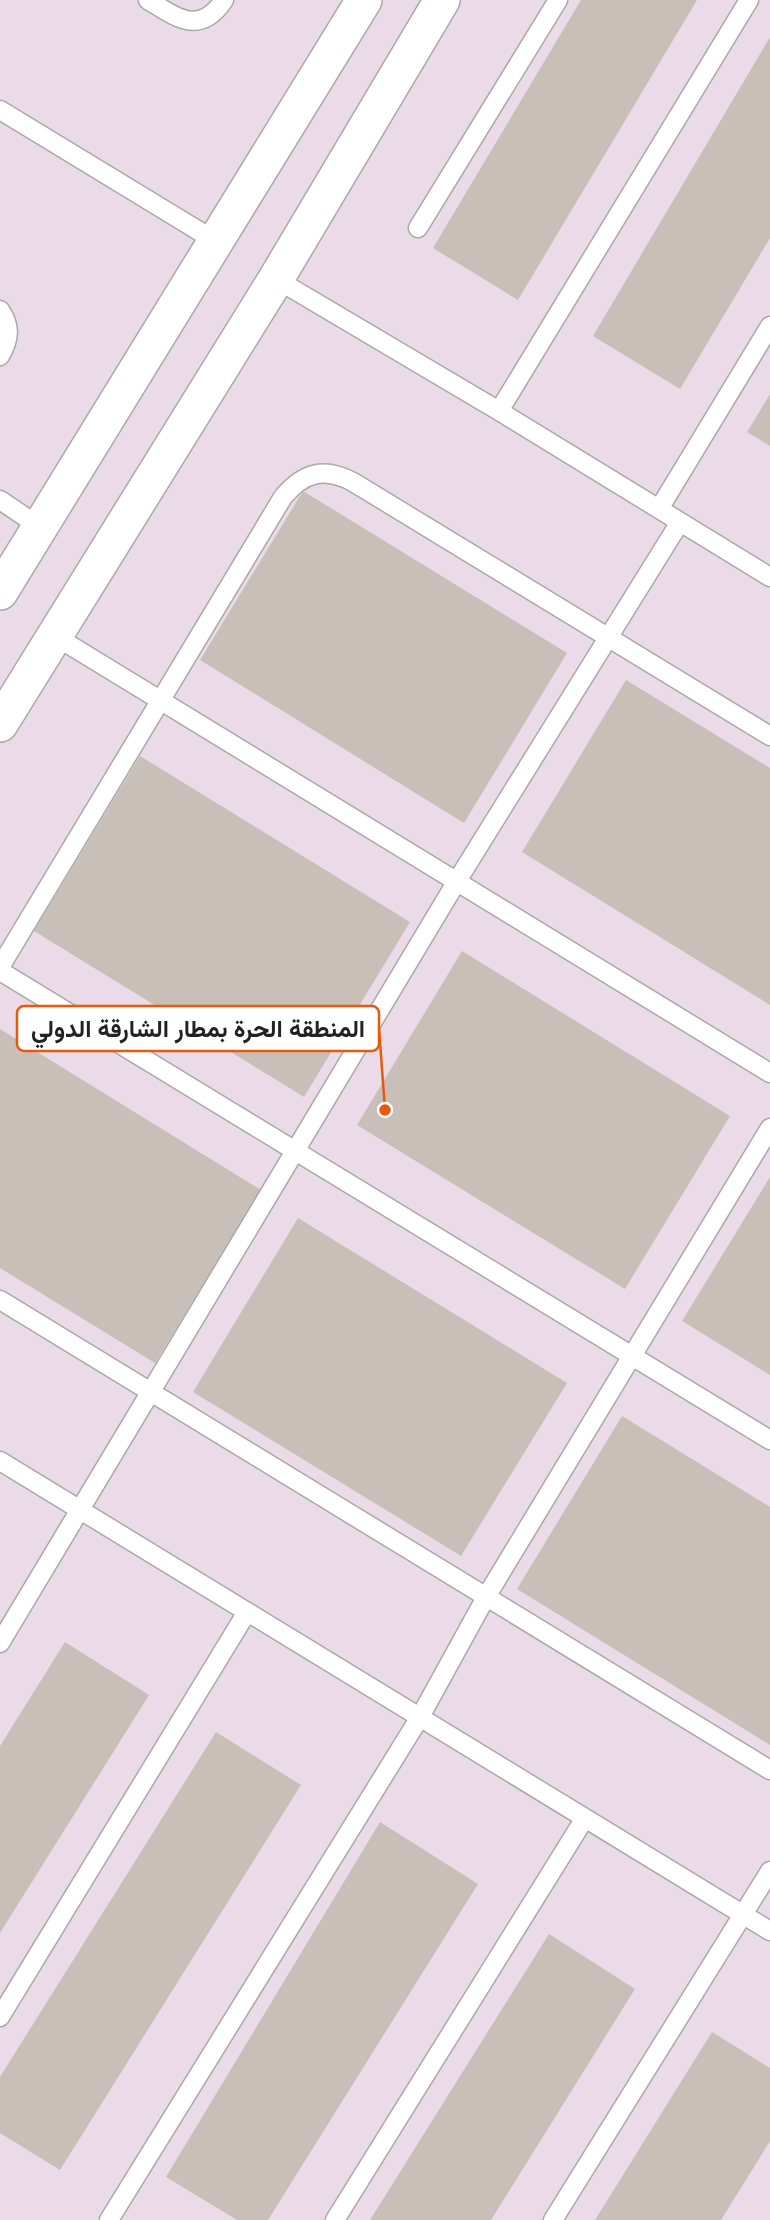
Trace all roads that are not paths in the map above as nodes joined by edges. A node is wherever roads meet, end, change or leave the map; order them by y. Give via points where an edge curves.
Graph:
1 (148, 0) edge
2 (224, 0) edge
3 (364, 0) edge
4 (442, 0) edge
5 (558, 0) edge
6 (749, 0) edge
7 (0, 110) edge
8 (418, 228) dead end
9 (217, 242) junction
10 (276, 279) junction
11 (0, 310) edge
12 (770, 326) edge
13 (0, 356) edge
14 (499, 411) junction
15 (0, 500) edge
16 (659, 509) junction
17 (680, 522) junction
18 (40, 527) junction
19 (770, 578) edge
20 (0, 592) edge
21 (55, 636) junction
22 (607, 638) junction
23 (161, 700) junction
24 (0, 724) edge
25 (770, 736) edge
26 (457, 881) junction
27 (0, 969) edge
28 (770, 1073) edge
29 (770, 1128) edge
30 (294, 1150) junction
31 (0, 1300) edge
32 (632, 1356) junction
33 (150, 1391) junction
34 (770, 1440) edge
35 (0, 1461) edge
36 (80, 1510) junction
37 (486, 1597) junction
38 (247, 1612) junction
39 (0, 1643) edge
40 (420, 1717) junction
41 (770, 1770) edge
42 (585, 1818) junction
43 (770, 1871) edge
44 (743, 1915) junction
45 (770, 1931) edge
46 (0, 2017) edge
47 (109, 2220) edge
48 (335, 2220) edge
49 (553, 2220) edge

1 - 2 lane via 175,17 196,22 215,12
3 - 9 street
4 - 10 street
5 - 8 lane
6 - 14 lane
7 - 9 lane
9 - 18 street
10 - 14 lane
10 - 21 street
11 - 13 lane via 9,332
12 - 16 lane
14 - 16 lane
15 - 18 lane
16 - 17 lane
17 - 19 lane
17 - 22 lane
18 - 20 street
21 - 23 lane
21 - 24 street
22 - 23 lane via 353,482 323,473 307,476 283,497
22 - 25 lane
22 - 26 lane
23 - 26 lane
23 - 27 lane
26 - 28 lane
26 - 30 lane
27 - 30 lane
29 - 32 lane
30 - 32 lane
30 - 33 lane
31 - 33 lane
32 - 34 lane
32 - 37 lane
33 - 36 lane
33 - 37 lane
35 - 36 lane
36 - 38 lane
36 - 39 lane
37 - 40 lane
37 - 41 lane
38 - 40 lane
38 - 46 lane
40 - 42 lane
40 - 47 lane
42 - 44 lane
42 - 48 lane
43 - 44 lane
44 - 45 lane
44 - 49 lane

